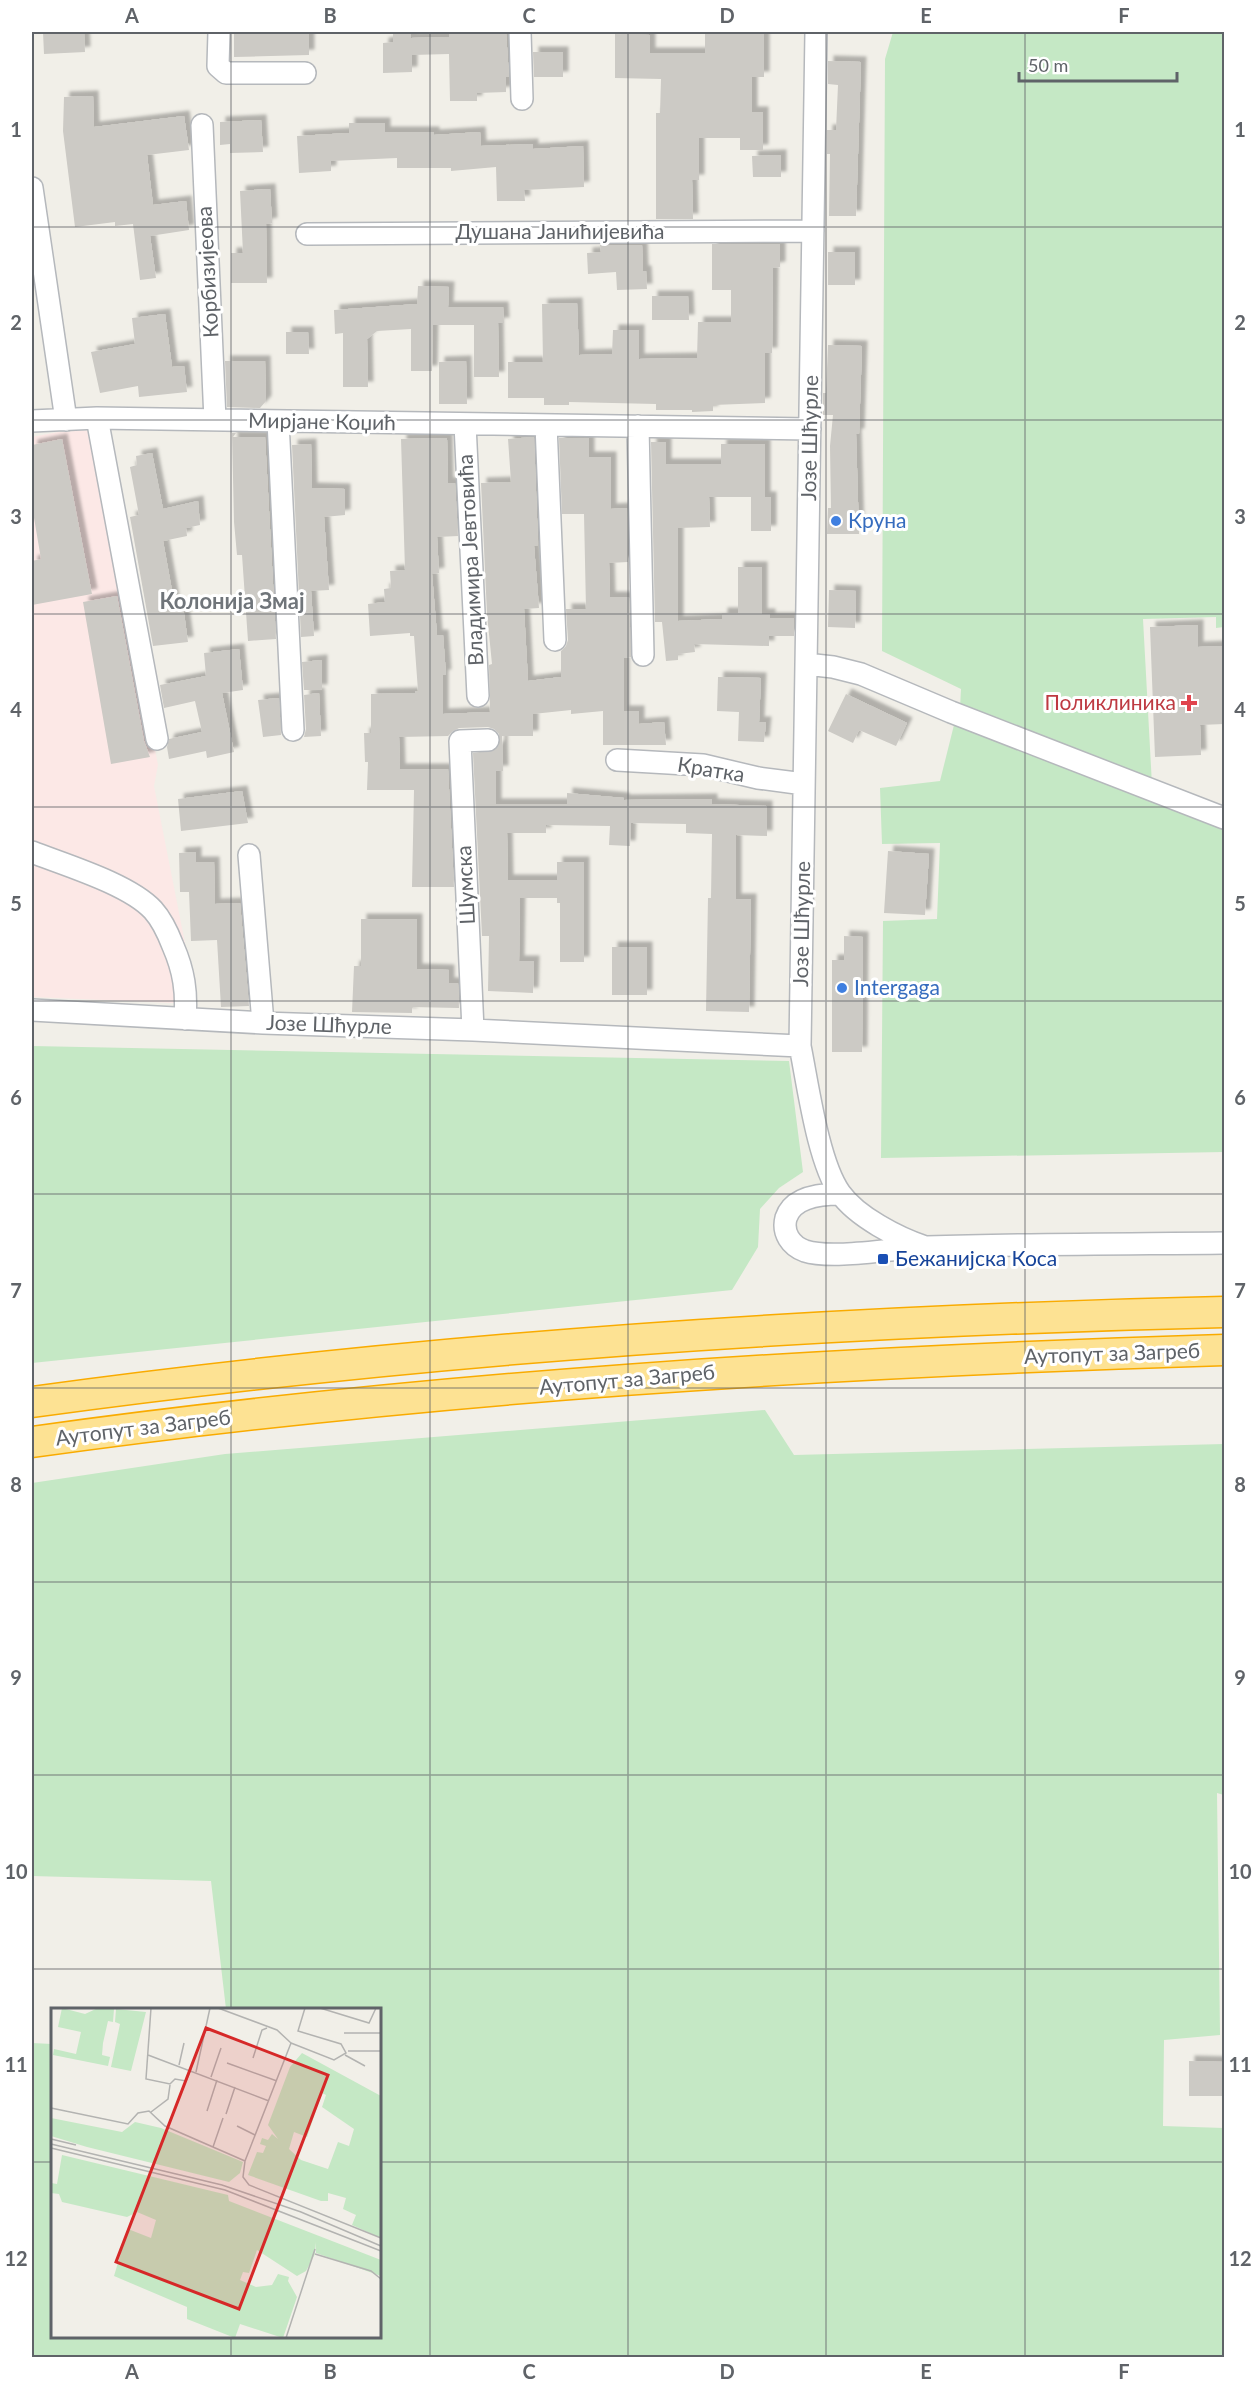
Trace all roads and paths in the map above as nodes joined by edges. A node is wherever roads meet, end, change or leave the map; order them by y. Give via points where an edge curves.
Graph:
1 (219, 32) edge
2 (520, 32) edge
3 (816, 32) edge
4 (305, 73) dead end
5 (522, 99) dead end
6 (202, 125) dead end
7 (32, 188) edge
8 (813, 231) junction
9 (307, 234) dead end
10 (97, 418) junction
11 (66, 420) junction
12 (215, 420) junction
13 (32, 421) edge
14 (278, 421) junction
15 (465, 424) junction
16 (546, 425) junction
17 (638, 426) junction
18 (810, 429) junction
19 (555, 640) dead end
20 (643, 655) dead end
21 (806, 664) junction
22 (478, 696) dead end
23 (293, 730) dead end
24 (157, 739) dead end
25 (488, 740) dead end
26 (617, 760) dead end
27 (804, 784) junction
28 (1224, 818) edge
29 (32, 852) edge
30 (249, 855) dead end
31 (32, 1010) edge
32 (185, 1019) junction
33 (263, 1023) junction
34 (473, 1030) junction
35 (800, 1046) junction
36 (840, 1194) junction
37 (1224, 1243) edge
38 (925, 1247) junction
39 (1224, 1312) edge
40 (1224, 1350) edge
41 (32, 1402) edge
42 (32, 1442) edge

1 - 4 street via 218,66 226,73
2 - 5 street
3 - 8 street, Јозе Шћурле
6 - 12 street, Корбизијеова
7 - 11 street
8 - 9 street, Душана Јанићијевића
8 - 18 street, Јозе Шћурле
10 - 11 street, Мирјане Коџић
10 - 12 street, Мирјане Коџић
10 - 24 street
11 - 13 street, Мирјане Коџић
12 - 14 street, Мирјане Коџић
14 - 15 street, Мирјане Коџић
14 - 23 street
15 - 16 street, Мирјане Коџић
15 - 22 street, Владимира Јевтовића
16 - 17 street, Мирјане Коџић
16 - 19 street
17 - 18 street, Мирјане Коџић
17 - 20 street
18 - 21 street, Јозе Шћурле
21 - 27 street, Јозе Шћурле
21 - 28 street via 861,674
25 - 34 street, Шумска via 459,741
26 - 27 street, Кратка via 703,765
27 - 35 street, Јозе Шћурле
29 - 32 street via 112,884 153,910 169,935 183,971 187,994
30 - 33 street
31 - 32 street, Јозе Шћурле
32 - 33 street, Јозе Шћурле
33 - 34 street, Јозе Шћурле
34 - 35 street, Јозе Шћурле
35 - 36 street via 820,1141
36 - 38 street via 889,1233
36 - 38 street via 821,1194 796,1204 785,1226 791,1242 805,1251 825,1254
37 - 38 street
39 - 41 highway, Аутопут за Загреб via 680,1337 285,1372
40 - 42 highway, Аутопут за Загреб via 713,1373 336,1406

